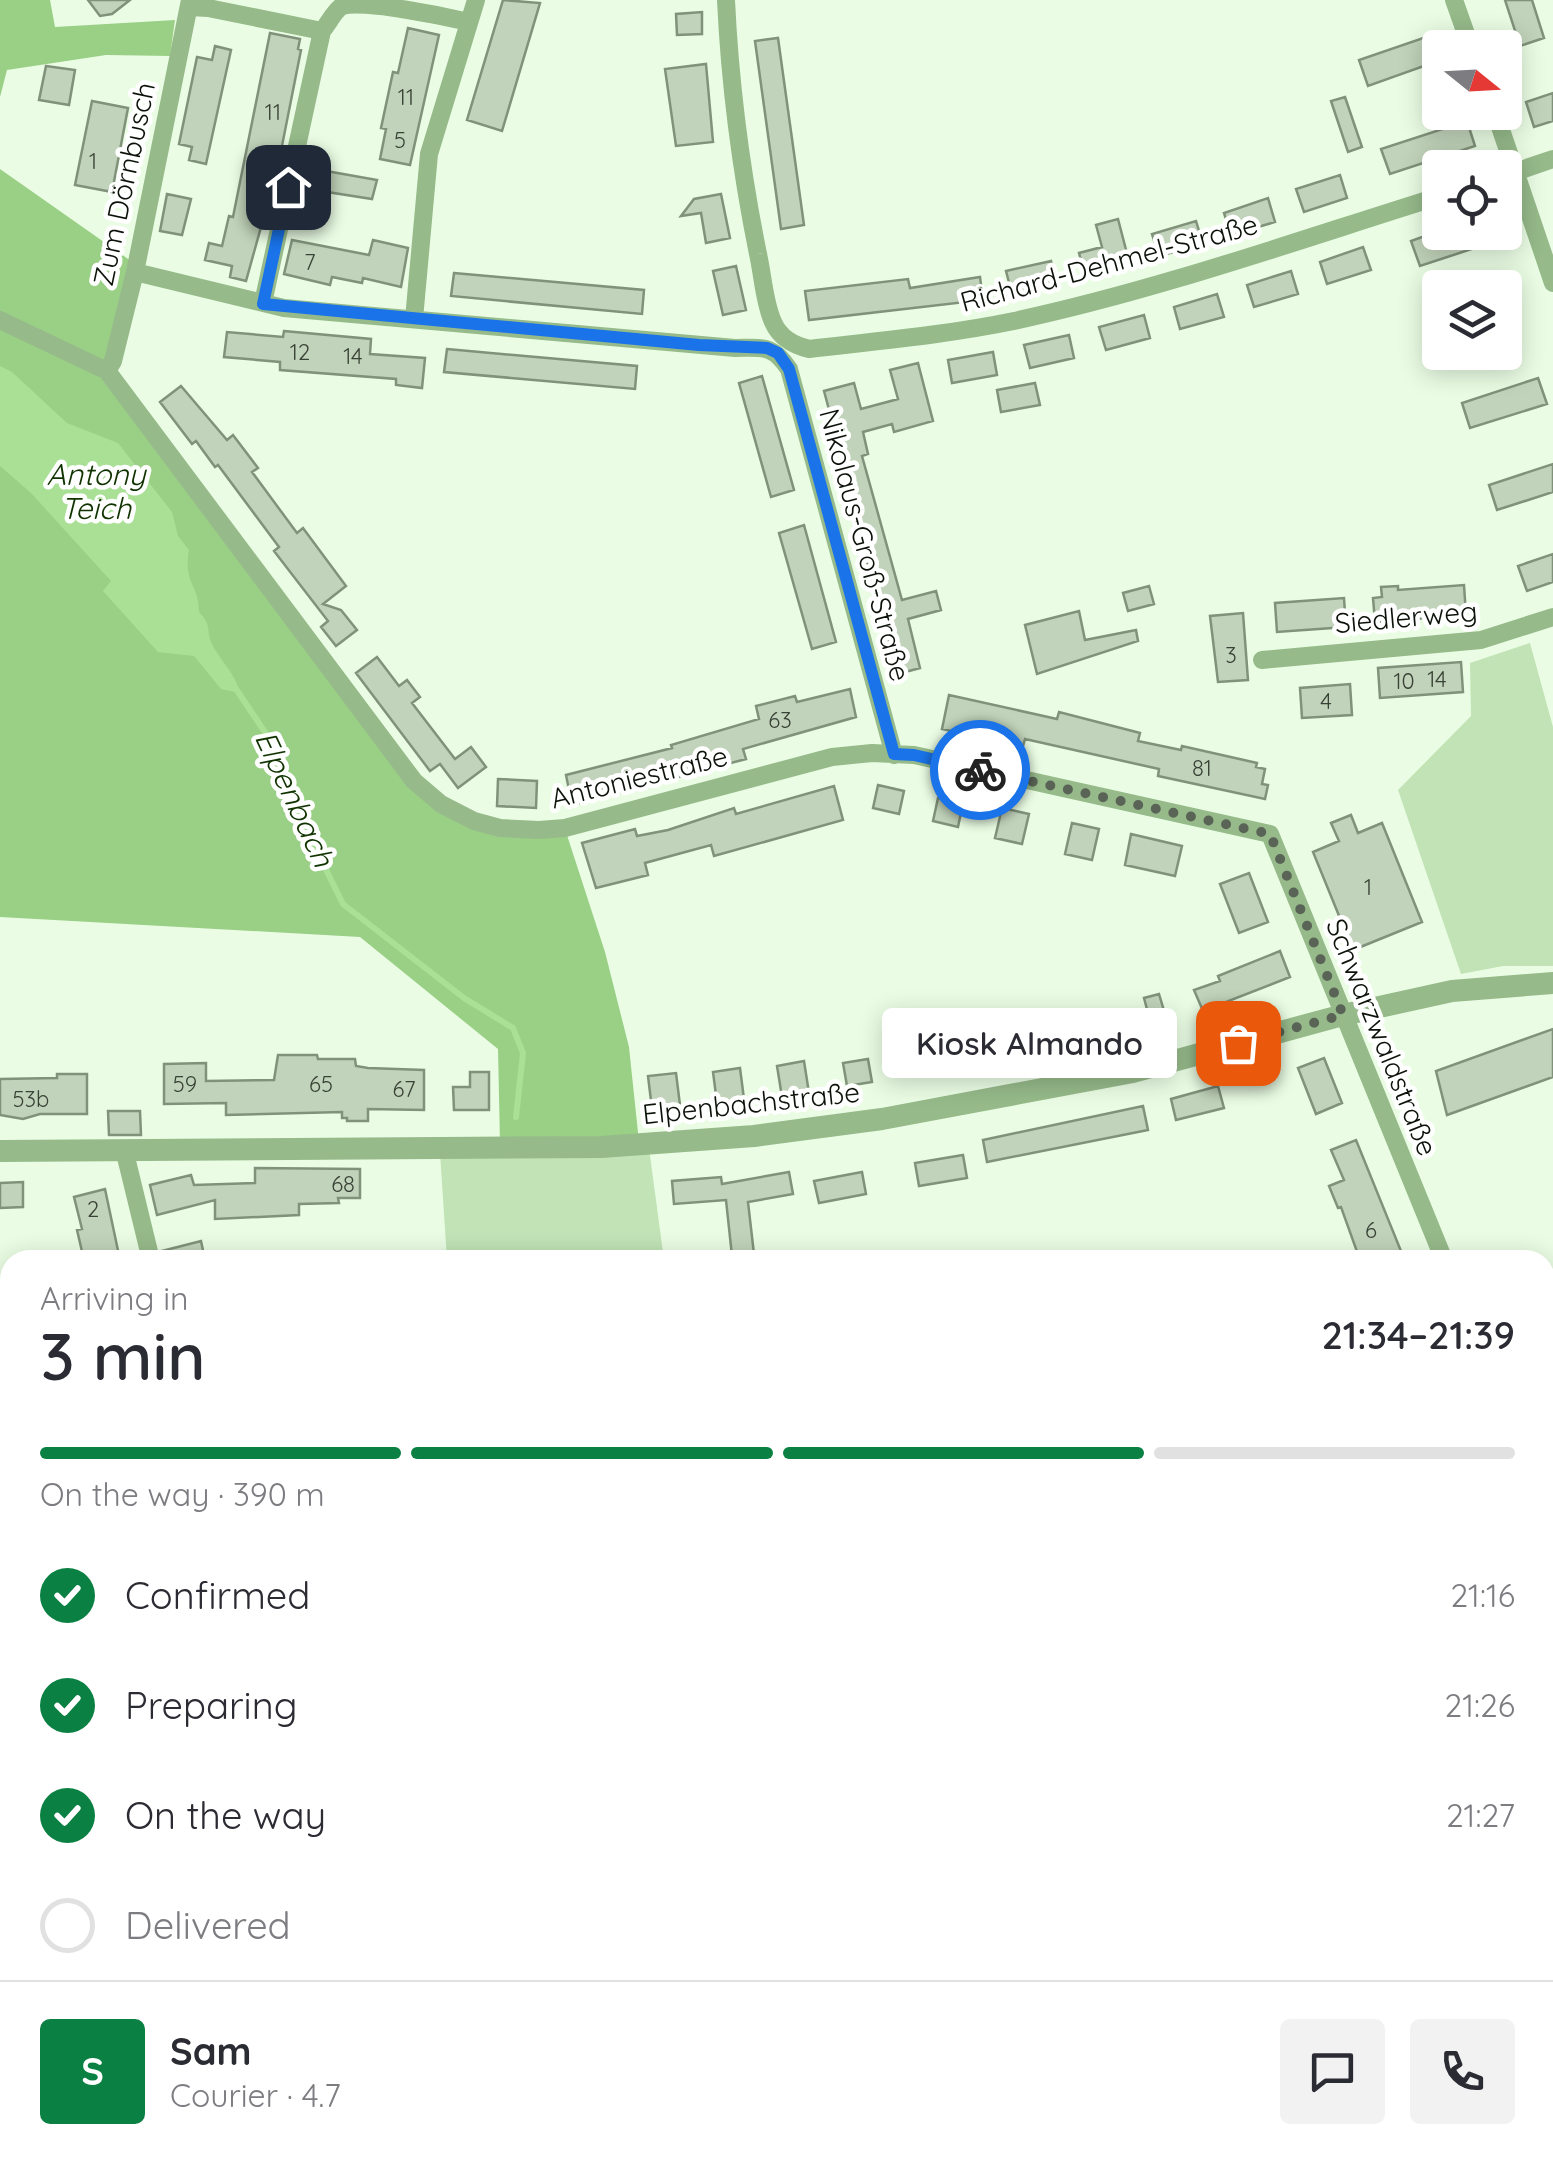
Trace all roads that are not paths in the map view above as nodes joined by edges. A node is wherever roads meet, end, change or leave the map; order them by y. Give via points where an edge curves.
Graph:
1 (476, 0) edge
2 (726, 0) edge
3 (1454, 0) edge
4 (190, 4) edge
5 (469, 22) junction
6 (1465, 30) edge
7 (322, 31) junction
8 (1553, 159) edge
9 (1522, 169) edge
10 (1422, 202) edge
11 (1522, 202) edge
12 (135, 272) junction
13 (1553, 283) edge
14 (263, 304) junction
15 (414, 319) junction
16 (0, 320) edge
17 (783, 347) junction
18 (107, 371) junction
19 (1553, 617) edge
20 (1262, 660) dead end
21 (894, 754) junction
22 (1270, 834) joint
23 (1553, 983) edge
24 (1343, 1015) junction
25 (124, 1150) junction
26 (0, 1151) edge
27 (149, 1250) edge
28 (1440, 1250) edge

1 - 5 street
2 - 17 street, Nikolaus-Groß-Straße via 747,202
3 - 6 street
4 - 7 street
4 - 12 street, Zum Dörnbusch
5 - 7 street via 356,2 342,6
5 - 15 street via 429,154
7 - 14 street
8 - 9 street
10 - 17 street, Richard-Dehmel-Straße via 1038,316 932,335
11 - 13 street
12 - 14 street, Richard-Dehmel-Straße
12 - 18 street, Zum Dörnbusch
14 - 15 street, Richard-Dehmel-Straße
15 - 17 street, Richard-Dehmel-Straße
16 - 18 street, Antoniestraße
17 - 21 street, Nikolaus-Groß-Straße
18 - 21 street, Antoniestraße via 414,781 454,812 500,828 564,828 802,763
19 - 20 street, Siedlerweg via 1470,642
21 - 22 street, Antoniestraße
22 - 24 street, Schwarzwaldstraße
23 - 24 street, Elpenbachstraße via 1452,990
24 - 25 street, Elpenbachstraße via 1133,1072 754,1136 616,1147
24 - 28 street, Schwarzwaldstraße
25 - 26 street, Elpenbachstraße
25 - 27 street

